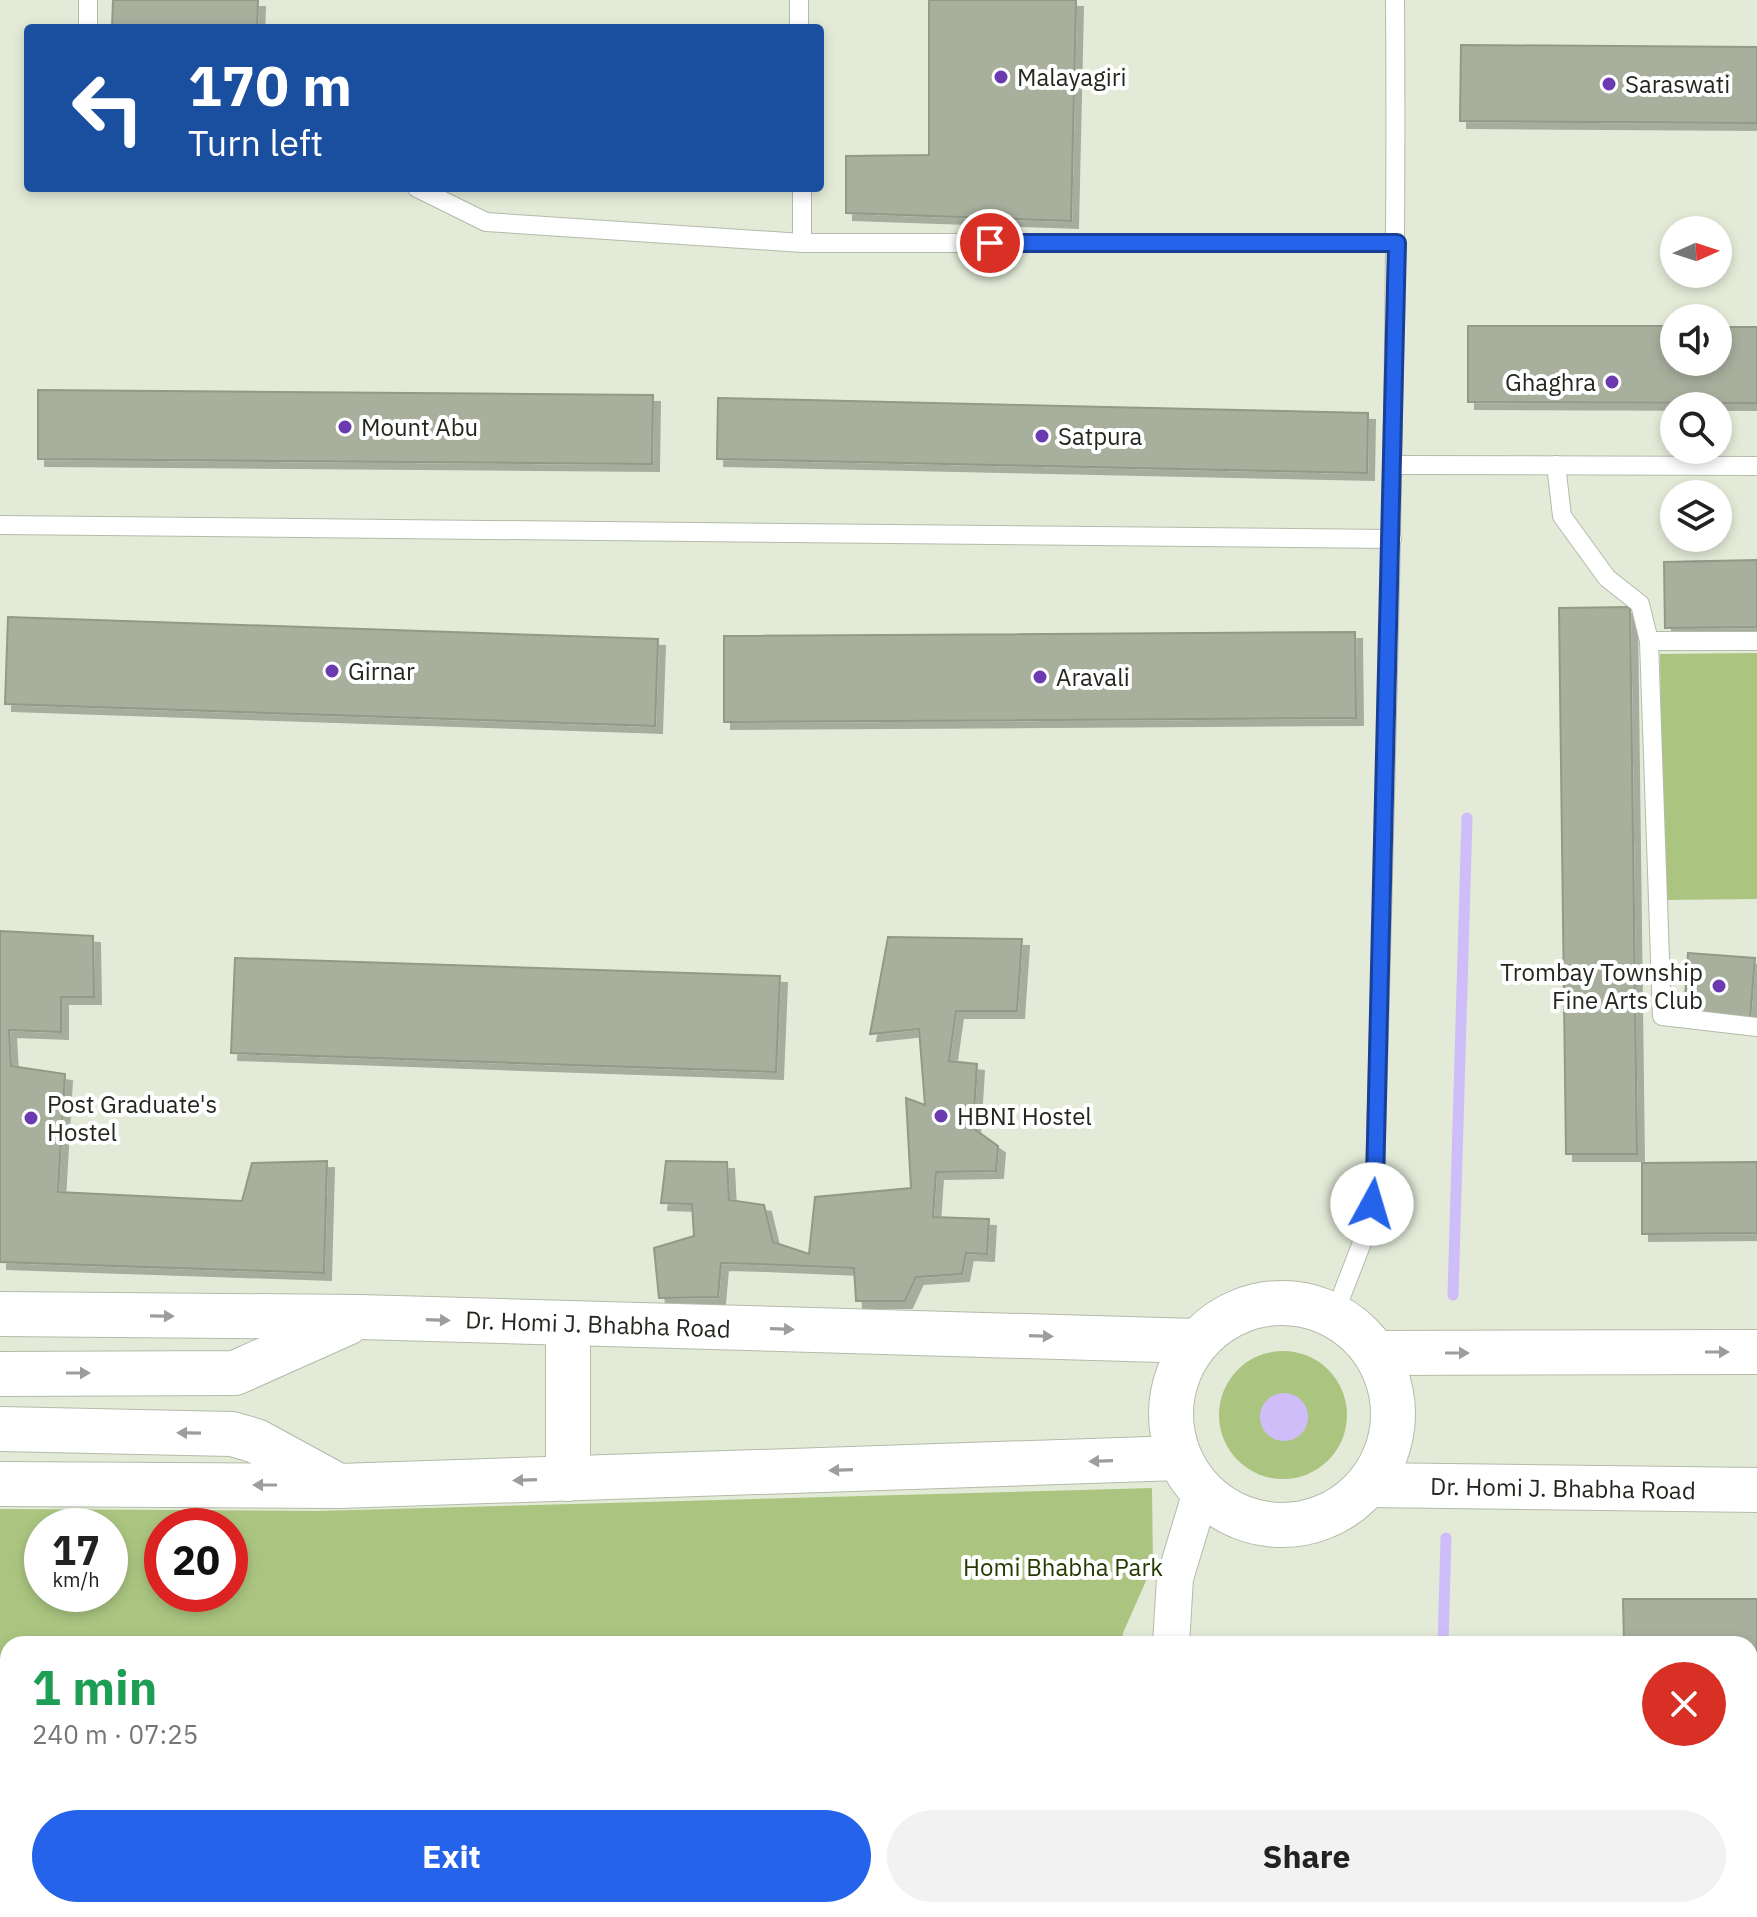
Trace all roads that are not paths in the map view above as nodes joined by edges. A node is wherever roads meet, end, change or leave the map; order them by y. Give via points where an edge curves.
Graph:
1 (88, 0) edge
2 (799, 0) edge
3 (1395, 0) edge
4 (88, 24) edge
5 (799, 24) edge
6 (425, 192) edge
7 (802, 192) edge
8 (802, 243) junction
9 (1397, 243) junction
10 (1394, 465) junction
11 (1556, 465) junction
12 (1757, 466) edge
13 (0, 525) edge
14 (1392, 539) junction
15 (1649, 641) junction
16 (1757, 641) edge
17 (1757, 1027) edge
18 (0, 1314) edge
19 (1334, 1315) junction
20 (360, 1317) junction
21 (568, 1323) junction
22 (1196, 1341) junction
23 (1757, 1352) edge
24 (1379, 1353) junction
25 (0, 1374) edge
26 (0, 1429) edge
27 (1190, 1475) junction
28 (568, 1479) junction
29 (0, 1484) edge
30 (1368, 1485) junction
31 (339, 1486) junction
32 (1757, 1490) edge
33 (1171, 1636) edge

1 - 4 lane
2 - 5 lane
3 - 9 lane
6 - 8 lane via 486,222
7 - 8 lane
8 - 9 lane
9 - 10 lane
10 - 11 lane
10 - 14 lane
11 - 12 lane
11 - 15 lane via 1562,516 1607,578 1640,604
13 - 14 lane
14 - 19 lane via 1375,1182 1368,1227
15 - 16 lane
15 - 17 lane via 1662,1016
18 -> 20 street, Dr. Homi J. Bhabha Road
19 - 22 street via 1299,1303 1261,1303 1225,1316
19 - 24 street
20 -> 21 street, Dr. Homi J. Bhabha Road
25 -> 20 street via 235,1373
21 -> 22 street, Dr. Homi J. Bhabha Road
21 - 28 street
22 - 27 street via 1176,1377 1170,1418
24 -> 23 street
24 - 30 street via 1392,1393 1393,1426 1385,1457
31 -> 26 street via 256,1441 232,1434
27 -> 28 street
27 - 30 street via 1234,1516 1270,1526 1307,1523 1341,1510
27 - 33 street
28 -> 31 street
31 -> 29 street
30 - 32 street, Dr. Homi J. Bhabha Road

